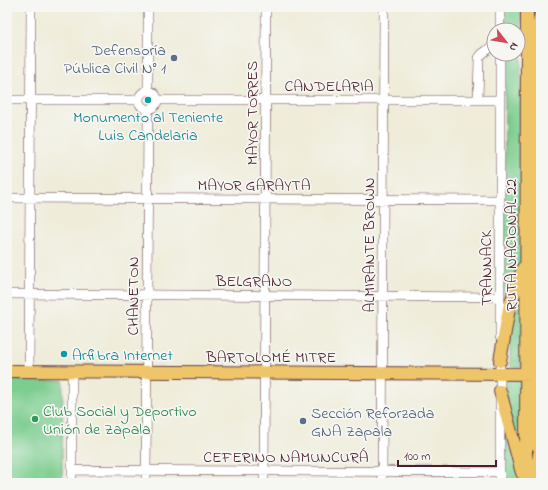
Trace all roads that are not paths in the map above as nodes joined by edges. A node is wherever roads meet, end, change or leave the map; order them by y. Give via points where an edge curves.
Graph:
1 (30, 7) edge
2 (148, 7) edge
3 (266, 7) edge
4 (384, 7) edge
5 (500, 7) edge
6 (527, 7) edge
7 (541, 12) edge
8 (500, 22) edge
9 (486, 51) edge
10 (500, 62) edge
11 (148, 90) junction
12 (7, 100) edge
13 (30, 100) junction
14 (138, 100) junction
15 (157, 100) junction
16 (266, 100) junction
17 (384, 100) junction
18 (478, 100) junction
19 (500, 100) junction
20 (148, 110) junction
21 (7, 198) edge
22 (30, 198) junction
23 (147, 199) junction
24 (265, 199) junction
25 (383, 199) junction
26 (500, 200) junction
27 (526, 247) junction
28 (535, 268) junction
29 (541, 289) edge
30 (7, 294) edge
31 (29, 294) junction
32 (147, 295) junction
33 (265, 296) junction
34 (383, 296) junction
35 (500, 297) junction
36 (500, 361) junction
37 (7, 371) edge
38 (29, 371) junction
39 (72, 372) junction
40 (146, 372) junction
41 (265, 372) junction
42 (383, 373) junction
43 (500, 373) junction
44 (534, 374) edge
45 (500, 391) junction
46 (541, 445) edge
47 (72, 470) junction
48 (146, 470) junction
49 (264, 471) junction
50 (382, 471) junction
51 (500, 472) junction
52 (530, 482) edge
53 (72, 483) edge
54 (146, 483) edge
55 (264, 483) edge
56 (382, 483) edge
57 (500, 483) edge

1 - 13 street
2 - 11 street
3 - 16 street, MAYOR TORRES
4 - 17 street, ALMIRANTE BROWN
5 - 8 street
6 - 27 main road, RUTA NACIONAL 22
7 - 28 main road, RUTA NACIONAL 22 via 536,56
9 - 18 street via 479,58
10 - 19 street, TRANNACK
11 - 14 street via 142,92
11 - 15 street via 153,92
12 - 13 street
13 - 14 street
13 - 22 street
14 - 20 street via 142,108
15 - 16 street, CANDELARIA
15 - 20 street via 153,108
16 - 17 street, CANDELARIA
16 - 24 street, MAYOR TORRES
17 - 18 street, CANDELARIA
17 - 25 street, ALMIRANTE BROWN
18 - 19 street, CANDELARIA
19 - 26 street, TRANNACK
20 - 23 street, CHANETON
21 - 22 street, MAYOR GARAYTA
22 - 23 street, MAYOR GARAYTA
22 - 31 street
23 - 24 street, MAYOR GARAYTA
23 - 32 street, CHANETON
24 - 25 street, MAYOR GARAYTA
24 - 33 street, MAYOR TORRES
25 - 26 street, MAYOR GARAYTA
25 - 34 street, ALMIRANTE BROWN
26 - 35 street, TRANNACK
27 - 36 main road via 520,277 509,308
27 - 44 main road, RUTA NACIONAL 22
28 - 29 main road
28 - 44 main road, RUTA NACIONAL 22
30 - 31 street, BELGRANO
31 - 32 street, BELGRANO
31 - 38 street
32 - 33 street, BELGRANO
32 - 40 street, CHANETON
33 - 34 street, BELGRANO
33 - 41 street, MAYOR TORRES
34 - 35 street, BELGRANO
34 - 42 street, ALMIRANTE BROWN
35 - 36 street, TRANNACK
36 - 43 street, TRANNACK
37 - 38 main road, BARTOLOMÉ MITRE
38 - 39 main road, BARTOLOMÉ MITRE
39 - 40 main road, BARTOLOMÉ MITRE
39 - 47 street
40 - 41 main road, BARTOLOMÉ MITRE
40 - 48 street, CHANETON
41 - 42 main road, BARTOLOMÉ MITRE
41 - 49 street, MAYOR TORRES
42 - 43 main road, BARTOLOMÉ MITRE
42 - 50 street, ALMIRANTE BROWN
43 - 44 main road, BARTOLOMÉ MITRE
43 - 45 street, TRANNACK
44 - 52 main road, RUTA NACIONAL 22
45 - 51 street, TRANNACK
45 - 52 main road
46 - 52 main road
47 - 48 street, CEFERINO NAMUNCURÁ
47 - 53 street
48 - 49 street, CEFERINO NAMUNCURÁ
48 - 54 street, CHANETON
49 - 50 street, CEFERINO NAMUNCURÁ
49 - 55 street, MAYOR TORRES
50 - 51 street, CEFERINO NAMUNCURÁ
50 - 56 street, ALMIRANTE BROWN
51 - 57 street, TRANNACK

